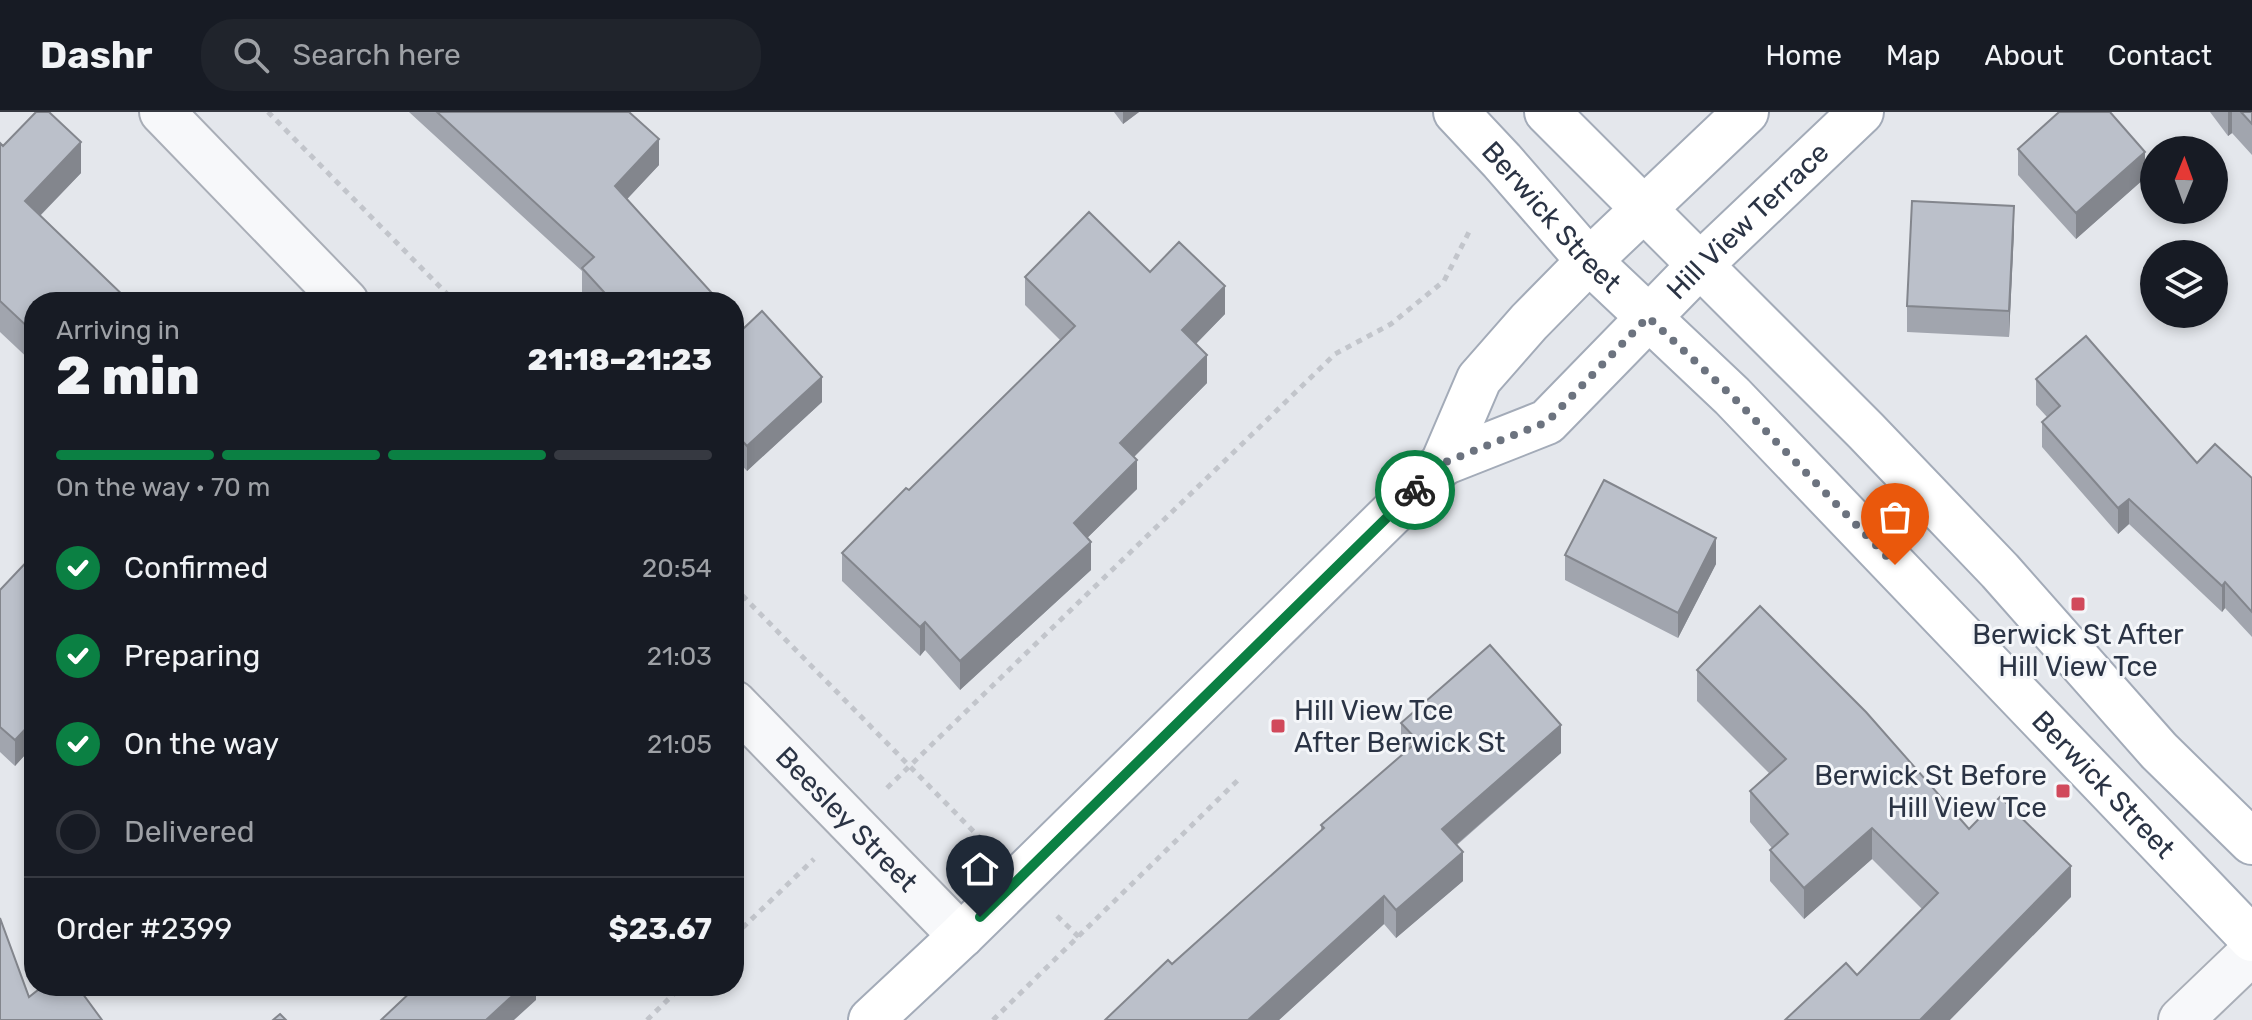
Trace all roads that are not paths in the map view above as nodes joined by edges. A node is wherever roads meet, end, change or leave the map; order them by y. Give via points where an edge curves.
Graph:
1 (162, 112) edge
2 (1456, 112) edge
3 (1547, 112) edge
4 (1746, 112) edge
5 (1861, 112) edge
6 (1643, 210) junction
7 (1589, 261) junction
8 (1699, 266) junction
9 (336, 292) edge
10 (1648, 317) junction
11 (1443, 463) junction
12 (744, 713) edge
13 (2252, 842) edge
14 (961, 936) junction
15 (2252, 939) edge
16 (2252, 952) edge
17 (871, 1020) edge
18 (2181, 1020) edge

1 - 9 street
2 - 7 main road, Berwick Street
3 - 6 main road
4 - 6 main road, Hill View Terrace
5 - 8 main road, Hill View Terrace
6 - 7 main road, Hill View Terrace
6 - 8 main road
7 - 10 main road, Berwick Street
7 - 11 main road, Hill View Terrace via 1479,379
8 - 10 main road, Hill View Terrace
8 - 13 main road via 1866,431 2159,751
10 - 11 main road, Hill View Terrace via 1547,422
10 - 15 main road, Berwick Street via 1732,396
11 - 14 main road, Hill View Terrace
12 - 14 street, Beesley Street
14 - 17 main road, Hill View Terrace
16 - 18 street

